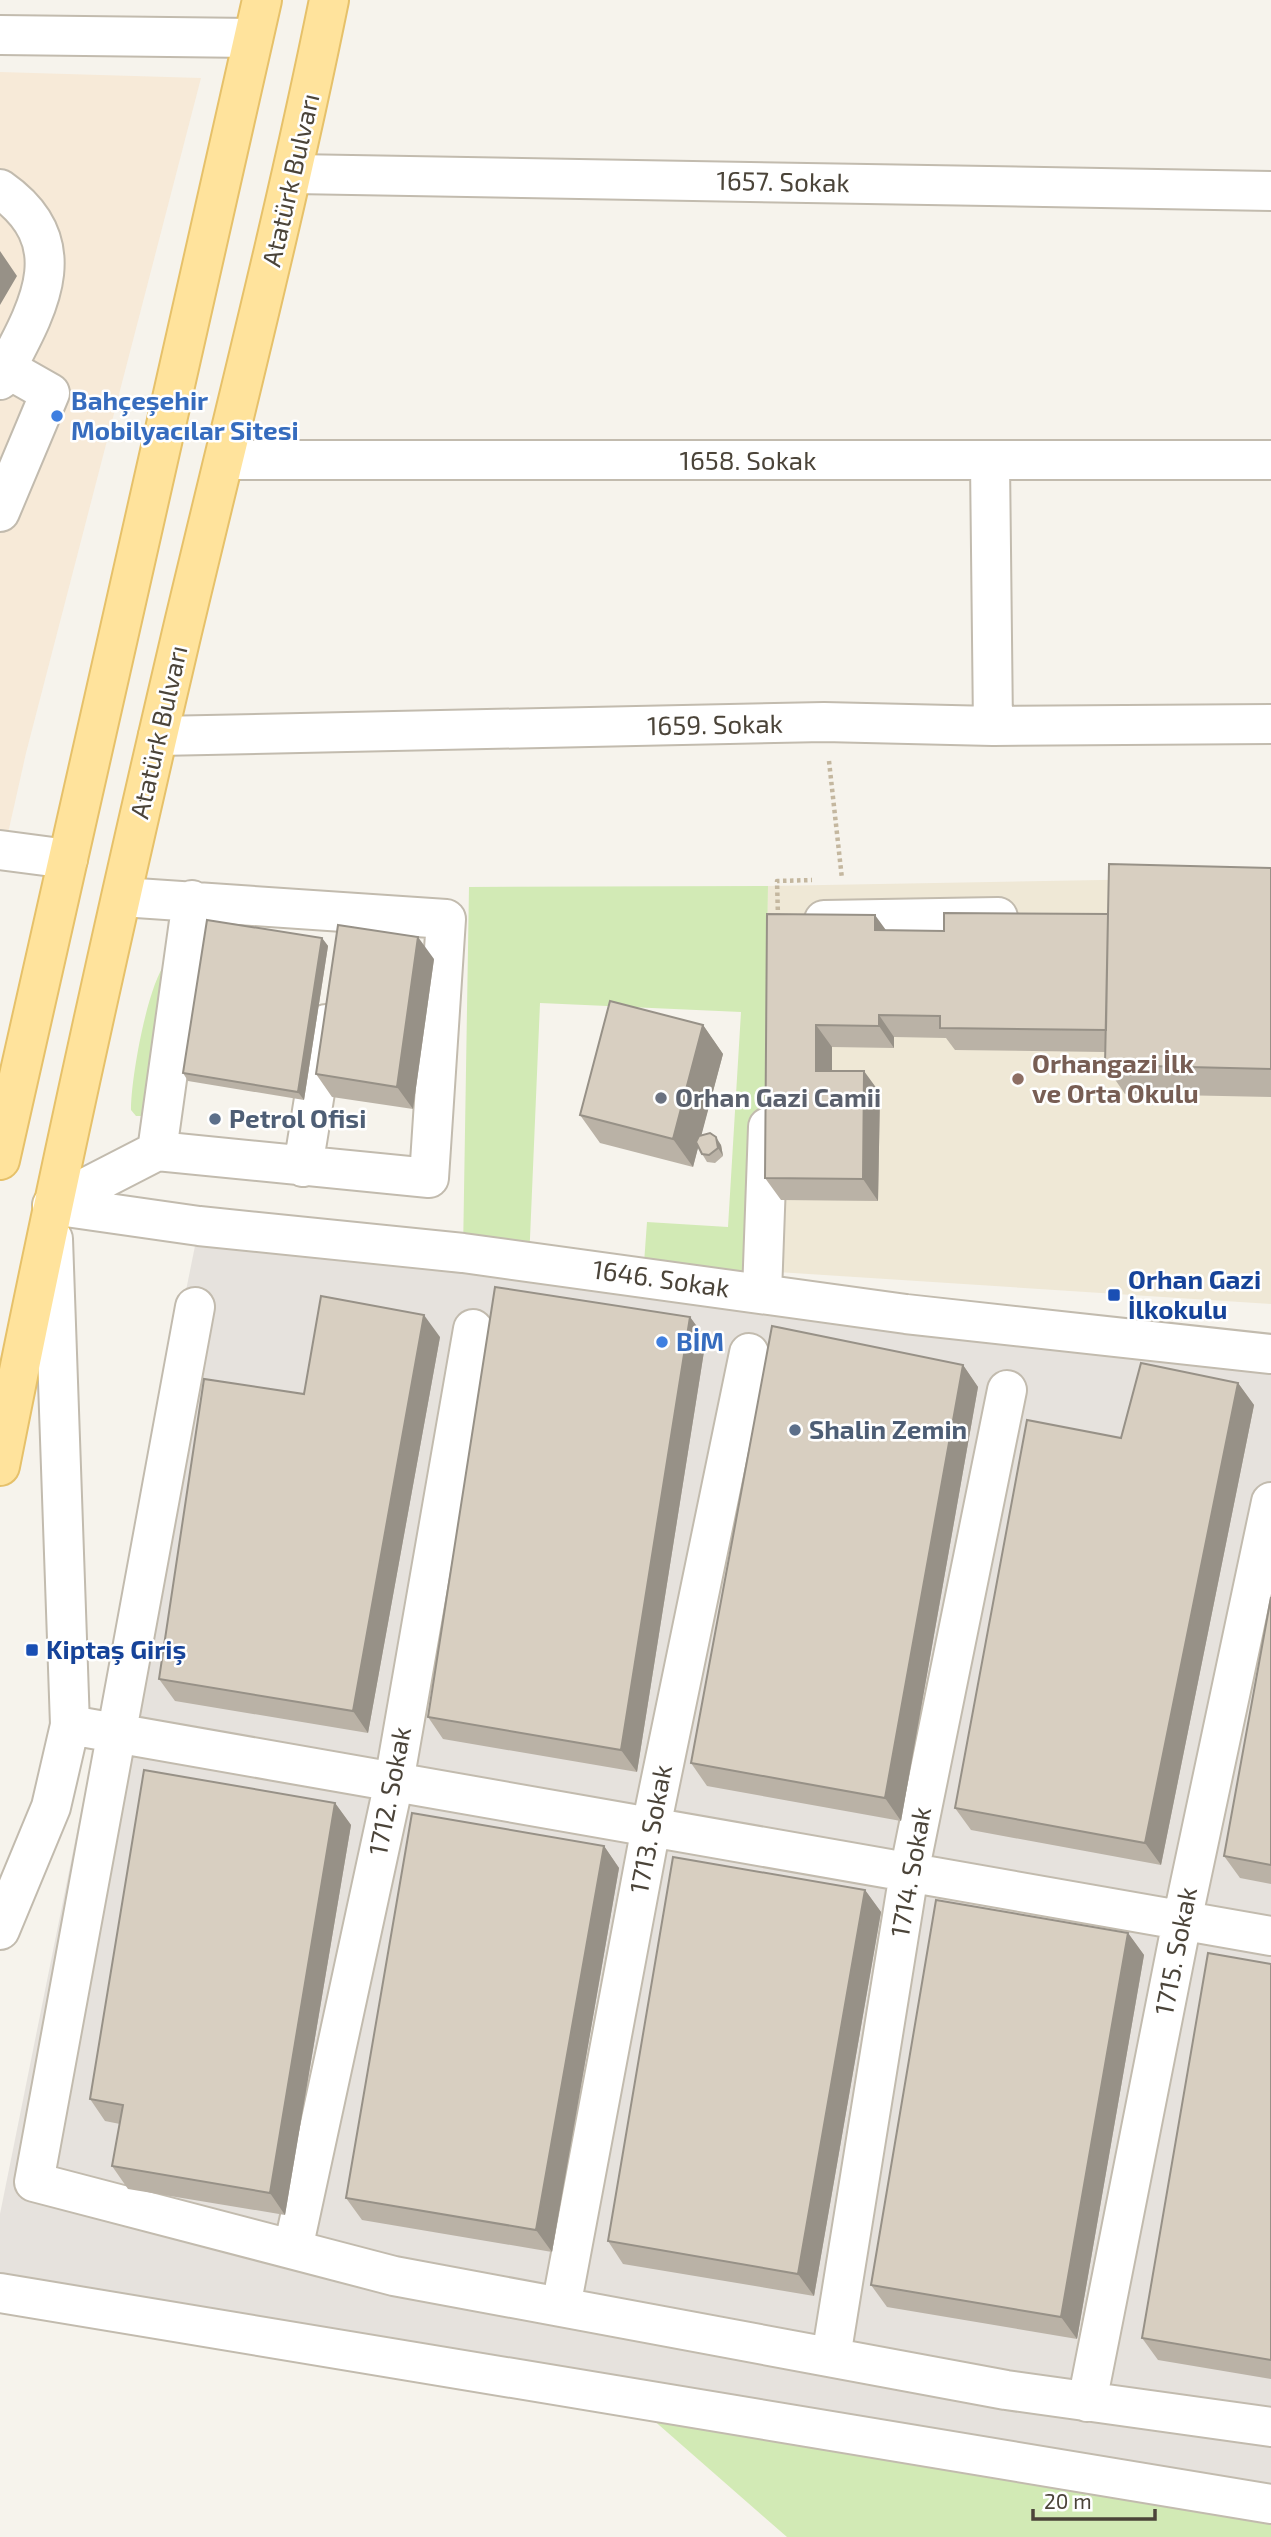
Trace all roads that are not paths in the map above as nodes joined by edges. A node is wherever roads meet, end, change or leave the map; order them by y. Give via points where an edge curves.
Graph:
1 (262, 0) edge
2 (329, 0) edge
3 (0, 35) edge
4 (253, 38) junction
5 (294, 174) junction
6 (0, 189) edge
7 (1271, 191) edge
8 (3, 374) edge
9 (225, 460) junction
10 (1271, 460) edge
11 (990, 462) junction
12 (0, 512) edge
13 (1271, 724) edge
14 (993, 726) junction
15 (158, 736) junction
16 (0, 850) edge
17 (68, 859) junction
18 (122, 897) junction
19 (192, 901) junction
20 (345, 911) junction
21 (1037, 916) edge
22 (778, 920) edge
23 (338, 952) edge
24 (332, 992) edge
25 (770, 1096) edge
26 (157, 1151) junction
27 (0, 1160) edge
28 (303, 1167) junction
29 (52, 1205) junction
30 (761, 1293) junction
31 (195, 1307) dead end
32 (473, 1329) dead end
33 (749, 1353) dead end
34 (1271, 1354) edge
35 (1007, 1390) dead end
36 (0, 1466) edge
37 (1271, 1502) edge
38 (70, 1725) junction
39 (117, 1734) junction
40 (394, 1782) junction
41 (651, 1827) junction
42 (909, 1872) junction
43 (1182, 1921) junction
44 (0, 1930) edge
45 (1271, 1936) edge
46 (293, 2249) junction
47 (0, 2293) edge
48 (561, 2307) junction
49 (831, 2357) junction
50 (1087, 2402) junction
51 (1271, 2427) edge
52 (1271, 2504) edge

1 - 4 main road
2 - 5 main road, Atatürk Bulvarı
3 - 4 street
4 - 17 main road
5 - 7 street, 1657. Sokak
5 - 9 main road, Atatürk Bulvarı
6 - 8 street via 33,222 46,253 47,270 36,312
8 - 12 street via 50,393
9 - 11 street, 1658. Sokak
9 - 15 main road, Atatürk Bulvarı
10 - 11 street, 1658. Sokak
11 - 14 street
13 - 14 street, 1659. Sokak
14 - 15 street, 1659. Sokak via 824,722
15 - 18 main road, Atatürk Bulvarı
16 - 17 street
17 - 27 main road
18 - 19 street
18 - 29 main road, Atatürk Bulvarı
19 - 20 street
19 - 26 street
20 - 23 street
20 - 28 street via 446,919 429,1178
21 - 22 street
24 - 28 street
25 - 30 street
26 - 28 street
26 - 29 street
29 - 30 street, 1646. Sokak via 199,1226 463,1252
29 - 36 main road, Atatürk Bulvarı
29 - 38 street
30 - 34 street, 1646. Sokak via 906,1314
31 - 39 street
32 - 40 street, 1712. Sokak
33 - 41 street, 1713. Sokak
35 - 42 street, 1714. Sokak
37 - 43 street, 1715. Sokak
38 - 39 street
38 - 44 street via 48,1817
39 - 40 street
39 - 46 street via 34,2182
40 - 41 street
40 - 46 street, 1712. Sokak
41 - 42 street
41 - 48 street, 1713. Sokak
42 - 43 street
42 - 49 street, 1714. Sokak
43 - 45 street
43 - 50 street, 1715. Sokak
46 - 48 street via 394,2276
47 - 52 street
48 - 49 street
49 - 50 street
50 - 51 street

